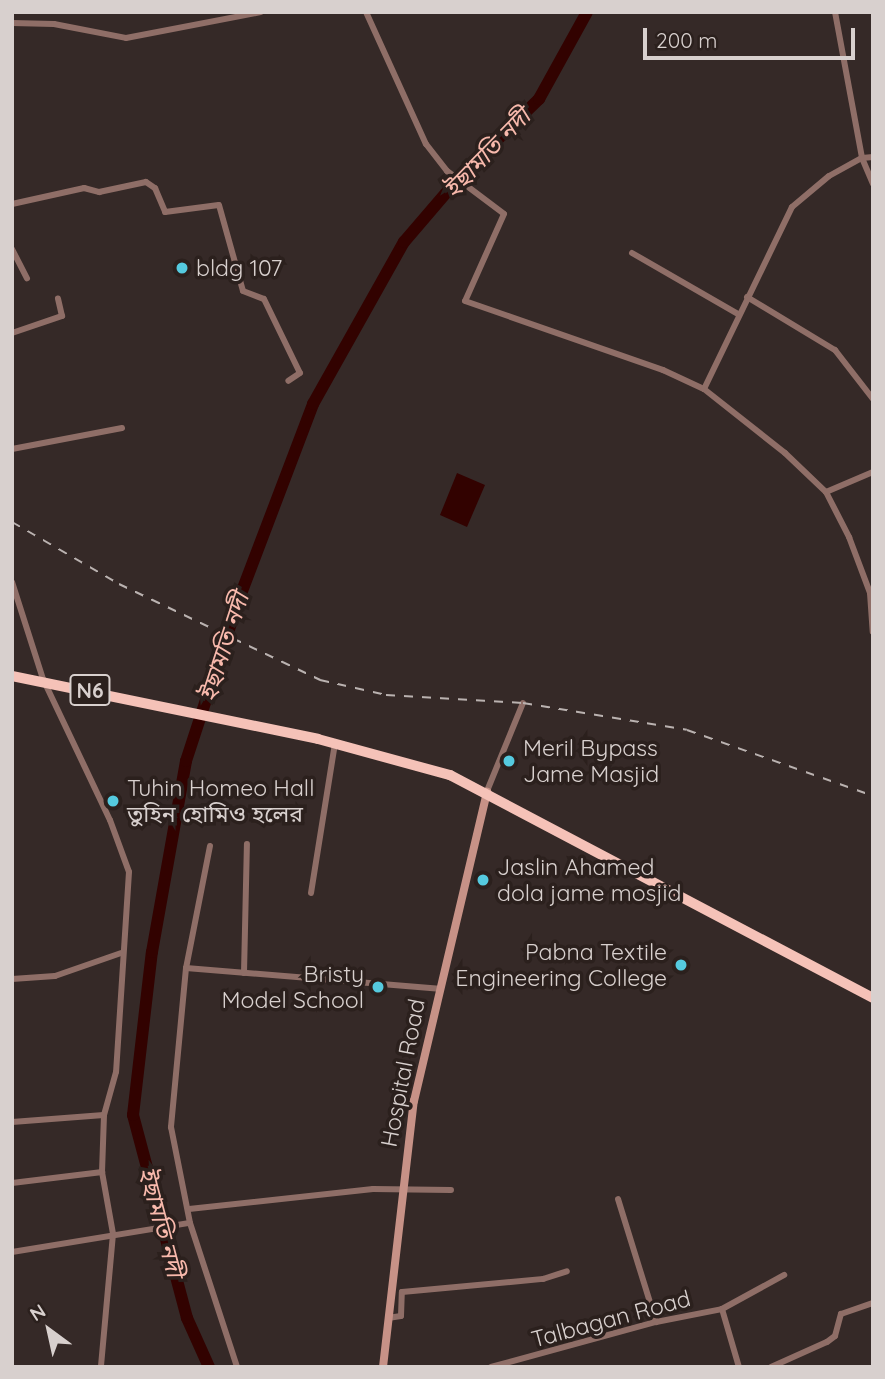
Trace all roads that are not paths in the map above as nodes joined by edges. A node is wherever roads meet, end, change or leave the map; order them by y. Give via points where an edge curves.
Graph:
1 (261, 12) edge
2 (366, 12) edge
3 (835, 12) edge
4 (12, 23) edge
5 (873, 157) edge
6 (862, 158) junction
7 (873, 184) edge
8 (12, 204) edge
9 (12, 249) edge
10 (632, 253) dead end
11 (27, 278) dead end
12 (747, 297) junction
13 (58, 298) dead end
14 (738, 314) junction
15 (12, 333) edge
16 (288, 381) dead end
17 (704, 389) junction
18 (873, 399) edge
19 (122, 428) dead end
20 (12, 449) edge
21 (873, 472) edge
22 (826, 492) junction
23 (12, 582) edge
24 (872, 600) edge
25 (873, 632) edge
26 (12, 676) edge
27 (43, 679) junction
28 (523, 703) dead end
29 (335, 743) junction
30 (487, 791) junction
31 (247, 844) dead end
32 (211, 846) dead end
33 (311, 893) dead end
34 (121, 953) junction
35 (186, 968) junction
36 (244, 973) junction
37 (12, 979) edge
38 (439, 989) junction
39 (873, 998) edge
40 (104, 1115) junction
41 (12, 1122) edge
42 (102, 1172) junction
43 (12, 1183) edge
44 (402, 1190) junction
45 (451, 1190) dead end
46 (618, 1199) dead end
47 (189, 1209) junction
48 (190, 1223) junction
49 (113, 1234) junction
50 (12, 1252) edge
51 (567, 1271) dead end
52 (784, 1275) dead end
53 (873, 1303) edge
54 (722, 1309) junction
55 (388, 1318) junction
56 (656, 1322) junction
57 (101, 1367) edge
58 (237, 1367) edge
59 (383, 1367) edge
60 (491, 1367) edge
61 (739, 1367) edge
62 (771, 1367) edge

1 - 4 street via 126,38 54,24
2 - 17 street via 414,124 447,171 504,214 465,301 663,370
3 - 6 street
5 - 6 street
6 - 7 street
6 - 12 street via 813,187 792,207
8 - 16 street via 84,188 99,192 146,182 155,188 165,212 219,205 243,291 264,299 300,373
9 - 11 street
10 - 14 street
12 - 14 street
12 - 18 street via 835,349
13 - 15 street via 62,316
14 - 17 street
17 - 22 street
19 - 20 street
21 - 22 street
22 - 24 street via 849,537
23 - 27 street
24 - 25 street
26 - 27 highway, N6
27 - 29 highway, N6
27 - 34 street via 128,863
28 - 30 street
29 - 30 highway, N6 via 419,765
29 - 33 street
30 - 38 main road, Hospital Road
30 - 39 highway, N6
31 - 36 street
32 - 35 street
34 - 37 street via 55,976
34 - 40 street via 116,1072
35 - 36 street
35 - 47 street via 171,1127
36 - 38 street
38 - 44 main road, Hospital Road via 414,1101
40 - 41 street
40 - 42 street
42 - 43 street
42 - 49 street
44 - 45 street
44 - 47 street via 253,1199
44 - 55 main road, Hospital Road
46 - 56 street
47 - 48 street
48 - 49 street
48 - 58 street
49 - 50 street
49 - 57 street
51 - 55 street via 542,1279 402,1292 401,1316
52 - 54 street
53 - 62 street via 841,1314 835,1336 827,1342
54 - 56 street, Talbagan Road
54 - 61 street, Talbagan Road
55 - 59 main road, Hospital Road
56 - 60 street, Talbagan Road

